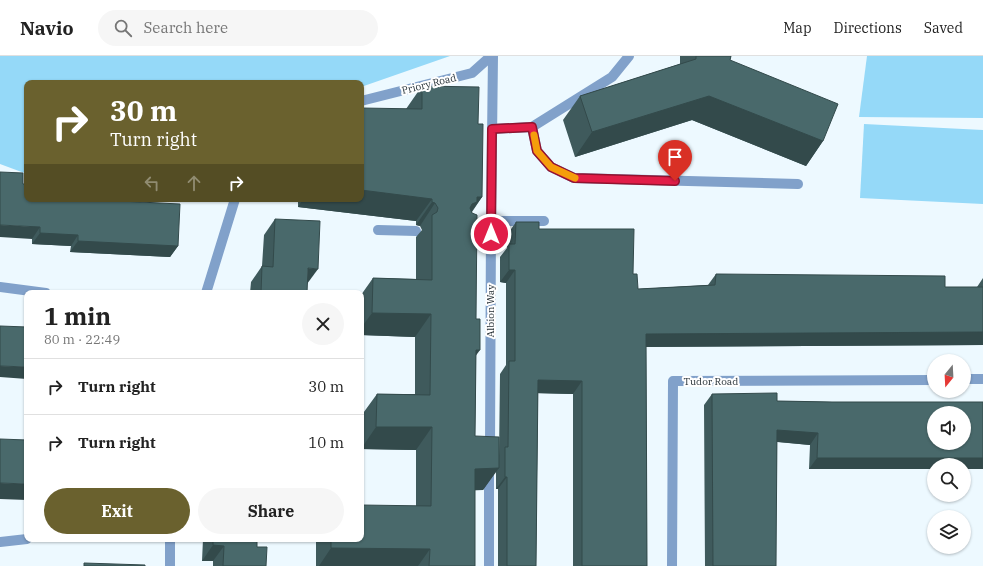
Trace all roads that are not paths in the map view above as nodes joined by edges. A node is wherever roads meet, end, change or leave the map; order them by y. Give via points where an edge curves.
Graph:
1 (492, 56) edge
2 (629, 56) edge
3 (364, 100) edge
4 (532, 127) junction
5 (492, 129) junction
6 (798, 184) dead end
7 (234, 202) edge
8 (491, 221) junction
9 (544, 221) dead end
10 (378, 230) dead end
11 (416, 231) dead end
12 (461, 231) edge
13 (0, 287) edge
14 (24, 290) edge
15 (207, 290) edge
16 (971, 379) edge
17 (983, 379) edge
18 (927, 380) edge
19 (24, 539) edge
20 (0, 542) edge
21 (170, 542) edge
22 (170, 566) edge
23 (489, 566) edge
24 (672, 566) edge

1 - 3 street, Priory Road via 472,73
1 - 5 street, Albion Way
2 - 4 street via 612,77
4 - 5 street
4 - 6 street via 537,151 551,167 574,178
5 - 8 street, Albion Way
7 - 15 street
8 - 9 street
8 - 12 street
8 - 23 street, Albion Way
10 - 11 street
13 - 14 street
16 - 17 street
18 - 24 street, Tudor Road via 674,381
19 - 20 street
21 - 22 street

